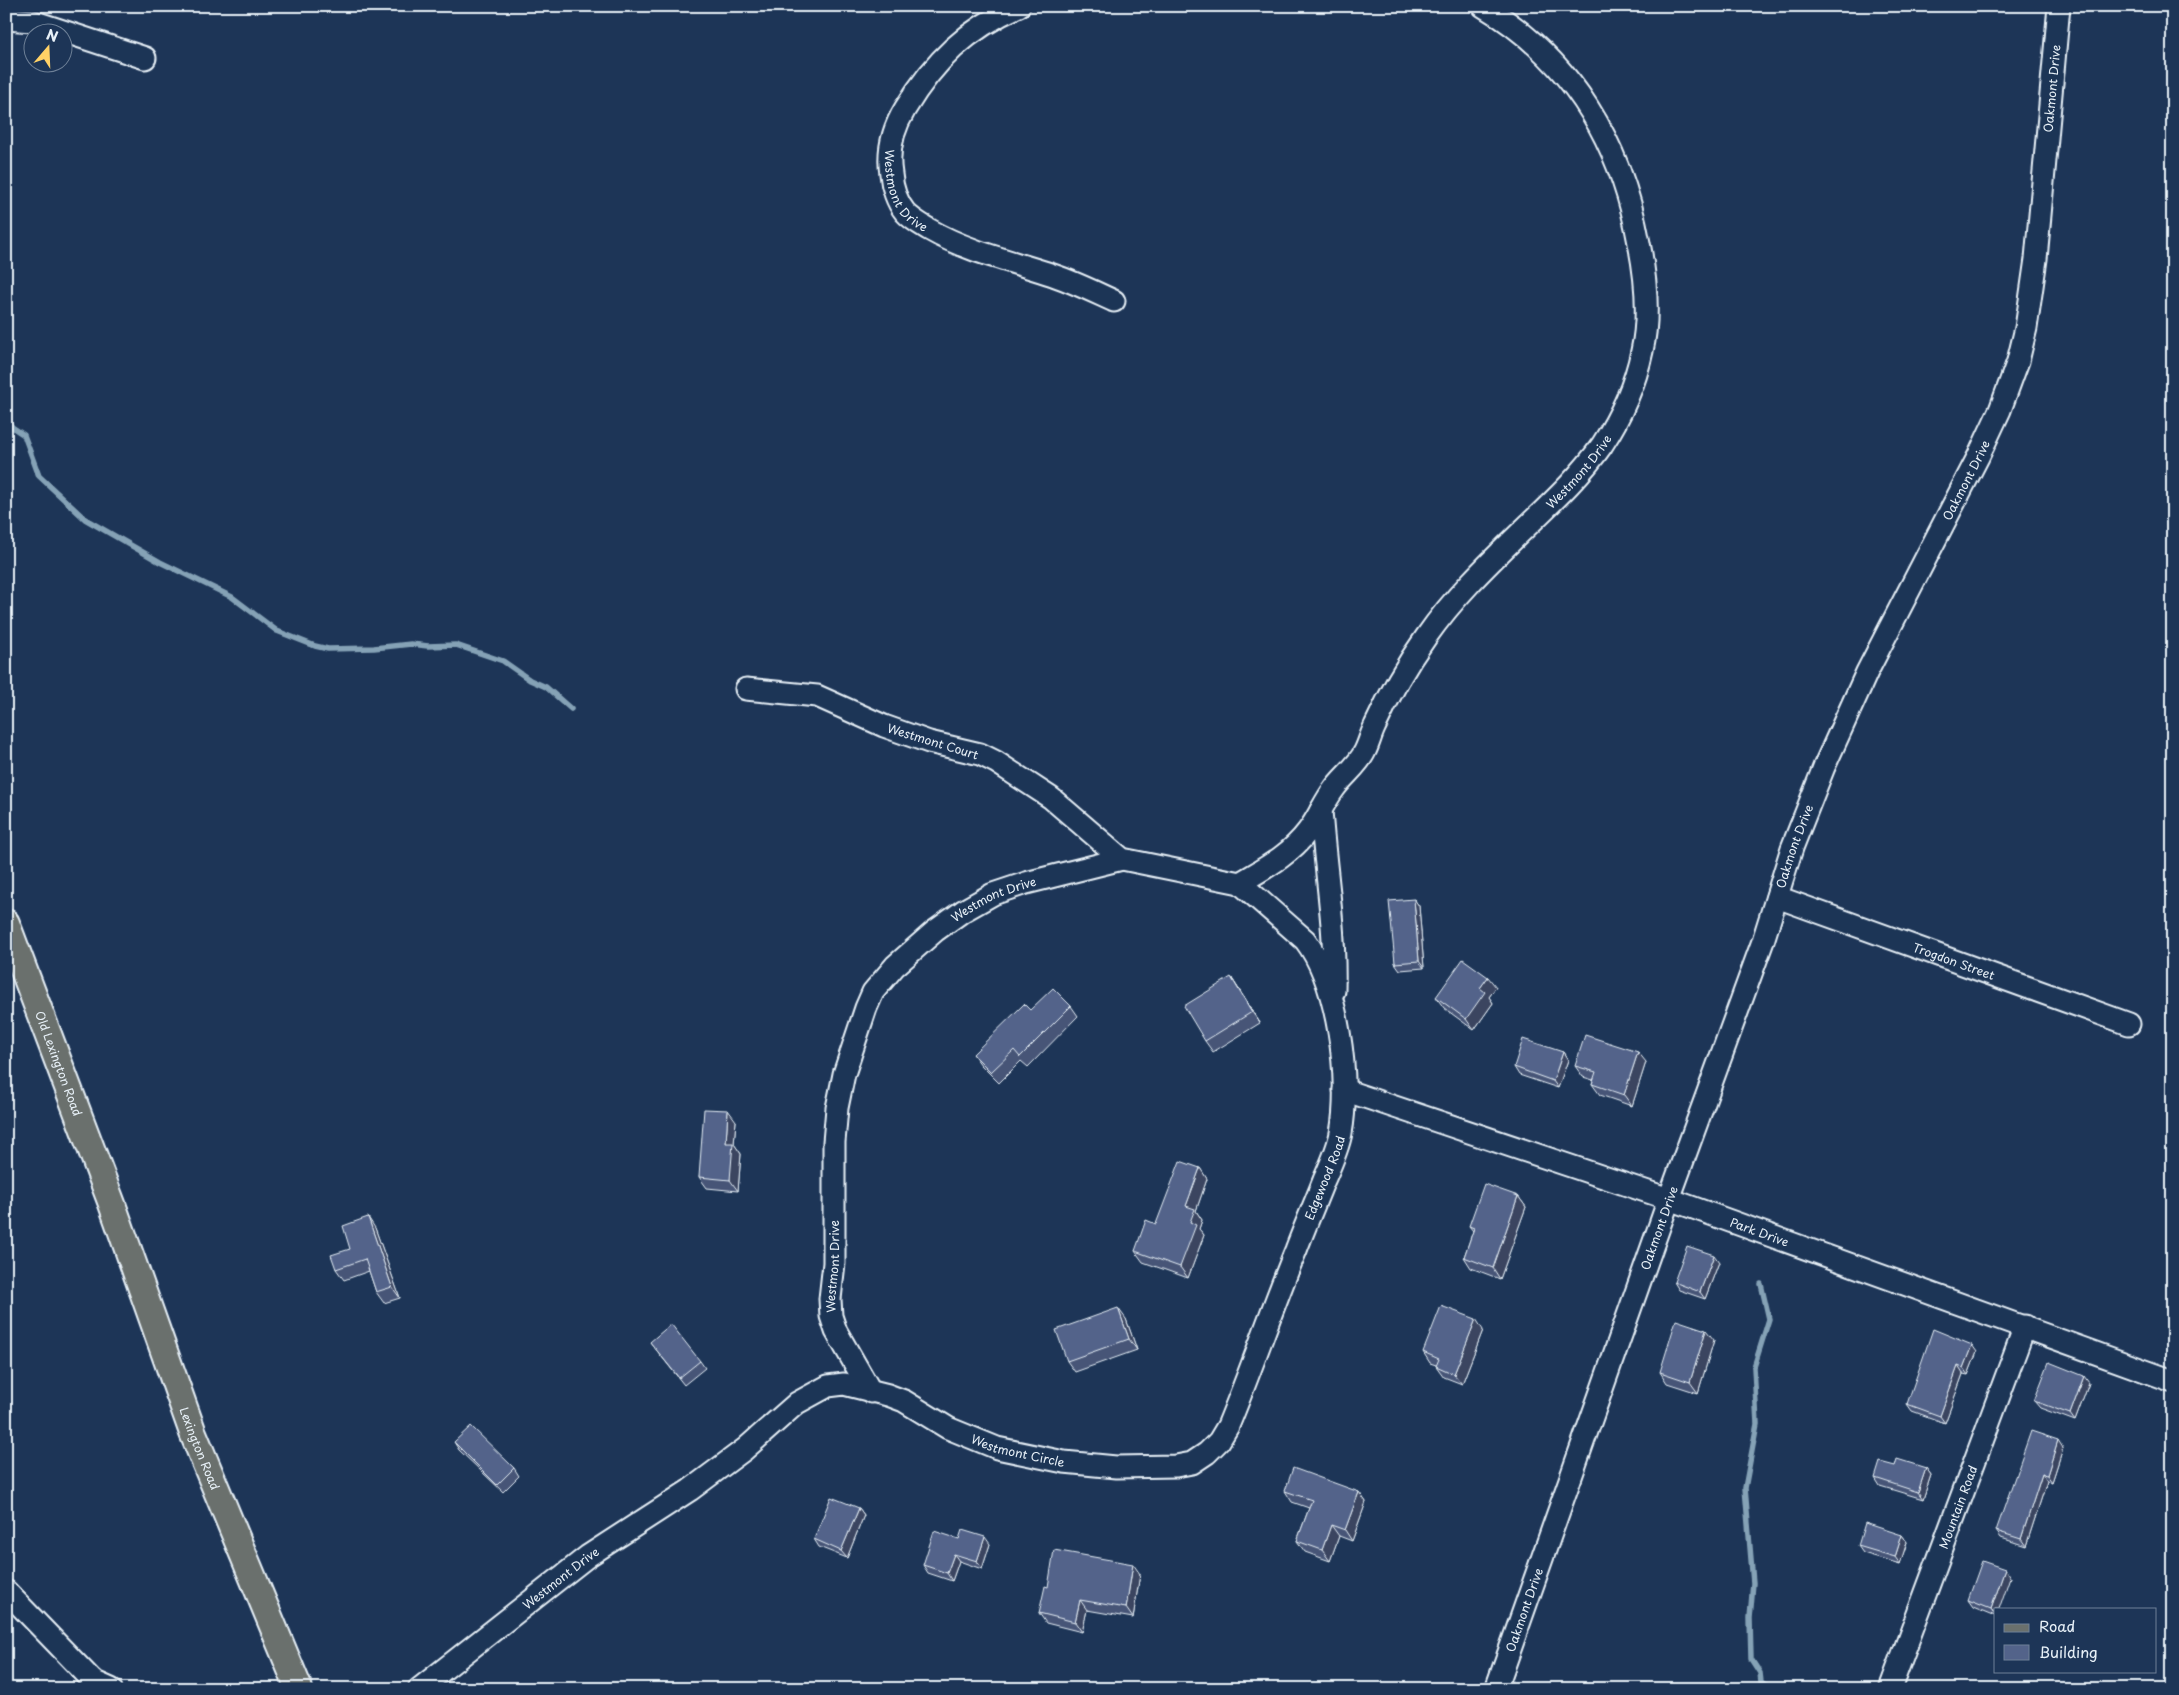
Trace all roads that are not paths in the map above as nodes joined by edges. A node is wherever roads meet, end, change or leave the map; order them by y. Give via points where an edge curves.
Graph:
1 (1019, 6) edge
2 (1483, 6) edge
3 (2059, 6) edge
4 (1511, 13) edge
5 (6, 19) edge
6 (145, 58) dead end
7 (1114, 300) dead end
8 (746, 688) dead end
9 (1321, 810) junction
10 (1122, 859) junction
11 (1240, 883) junction
12 (1777, 897) junction
13 (6, 922) edge
14 (1333, 1004) junction
15 (2129, 1024) dead end
16 (1344, 1090) junction
17 (1669, 1199) junction
18 (112, 1204) joint
19 (2025, 1326) junction
20 (2173, 1380) edge
21 (871, 1392) junction
22 (1176, 1466) joint
23 (6, 1591) edge
24 (112, 1689) edge
25 (299, 1689) edge
26 (419, 1689) edge
27 (1496, 1689) edge
28 (1890, 1689) edge

1 - 7 street, Westmont Drive via 955,46 920,85 894,130 890,147 892,182 897,199 906,213 950,241 982,254 1049,273
2 - 4 street, Westmont Drive
3 - 12 street, Oakmont Drive via 2036,259 2018,361 1978,457 1867,672 1792,848
4 - 9 street, Westmont Drive via 1528,37 1575,87 1594,116 1621,171 1634,212 1643,264 1646,298 1642,350 1627,398 1601,445 1575,479 1464,590 1426,636 1398,680 1364,754 1334,788
5 - 6 street via 32,21
8 - 10 street, Westmont Court via 817,696 930,742 980,754 1051,798
9 - 11 street, Westmont Drive via 1308,831 1282,858
9 - 14 street via 1332,916
10 - 11 street, Westmont Court
10 - 21 street, Westmont Drive via 1026,883 993,894 963,911 895,966 874,992 866,1008 844,1074 837,1108 834,1263 830,1299 836,1332
11 - 14 street, Edgewood Road via 1312,949
12 - 15 street, Trogdon Street
12 - 17 street, Oakmont Drive
13 - 18 main road, Old Lexington Road
14 - 16 street, Edgewood Road
16 - 17 street, Park Drive
16 - 22 street, Edgewood Road via 1343,1118 1336,1152 1228,1426 1207,1453 1192,1463
17 - 19 street, Park Drive
17 - 27 street, Oakmont Drive
18 - 25 main road, Lexington Road via 193,1432
19 - 20 street, Park Drive
19 - 28 street, Mountain Road
21 - 22 street, Westmont Circle via 904,1401 956,1431 1013,1452 1064,1462 1116,1467
21 - 26 street, Westmont Drive via 844,1384 828,1386 797,1403 745,1449 690,1490 588,1556
23 - 24 street via 93,1681

